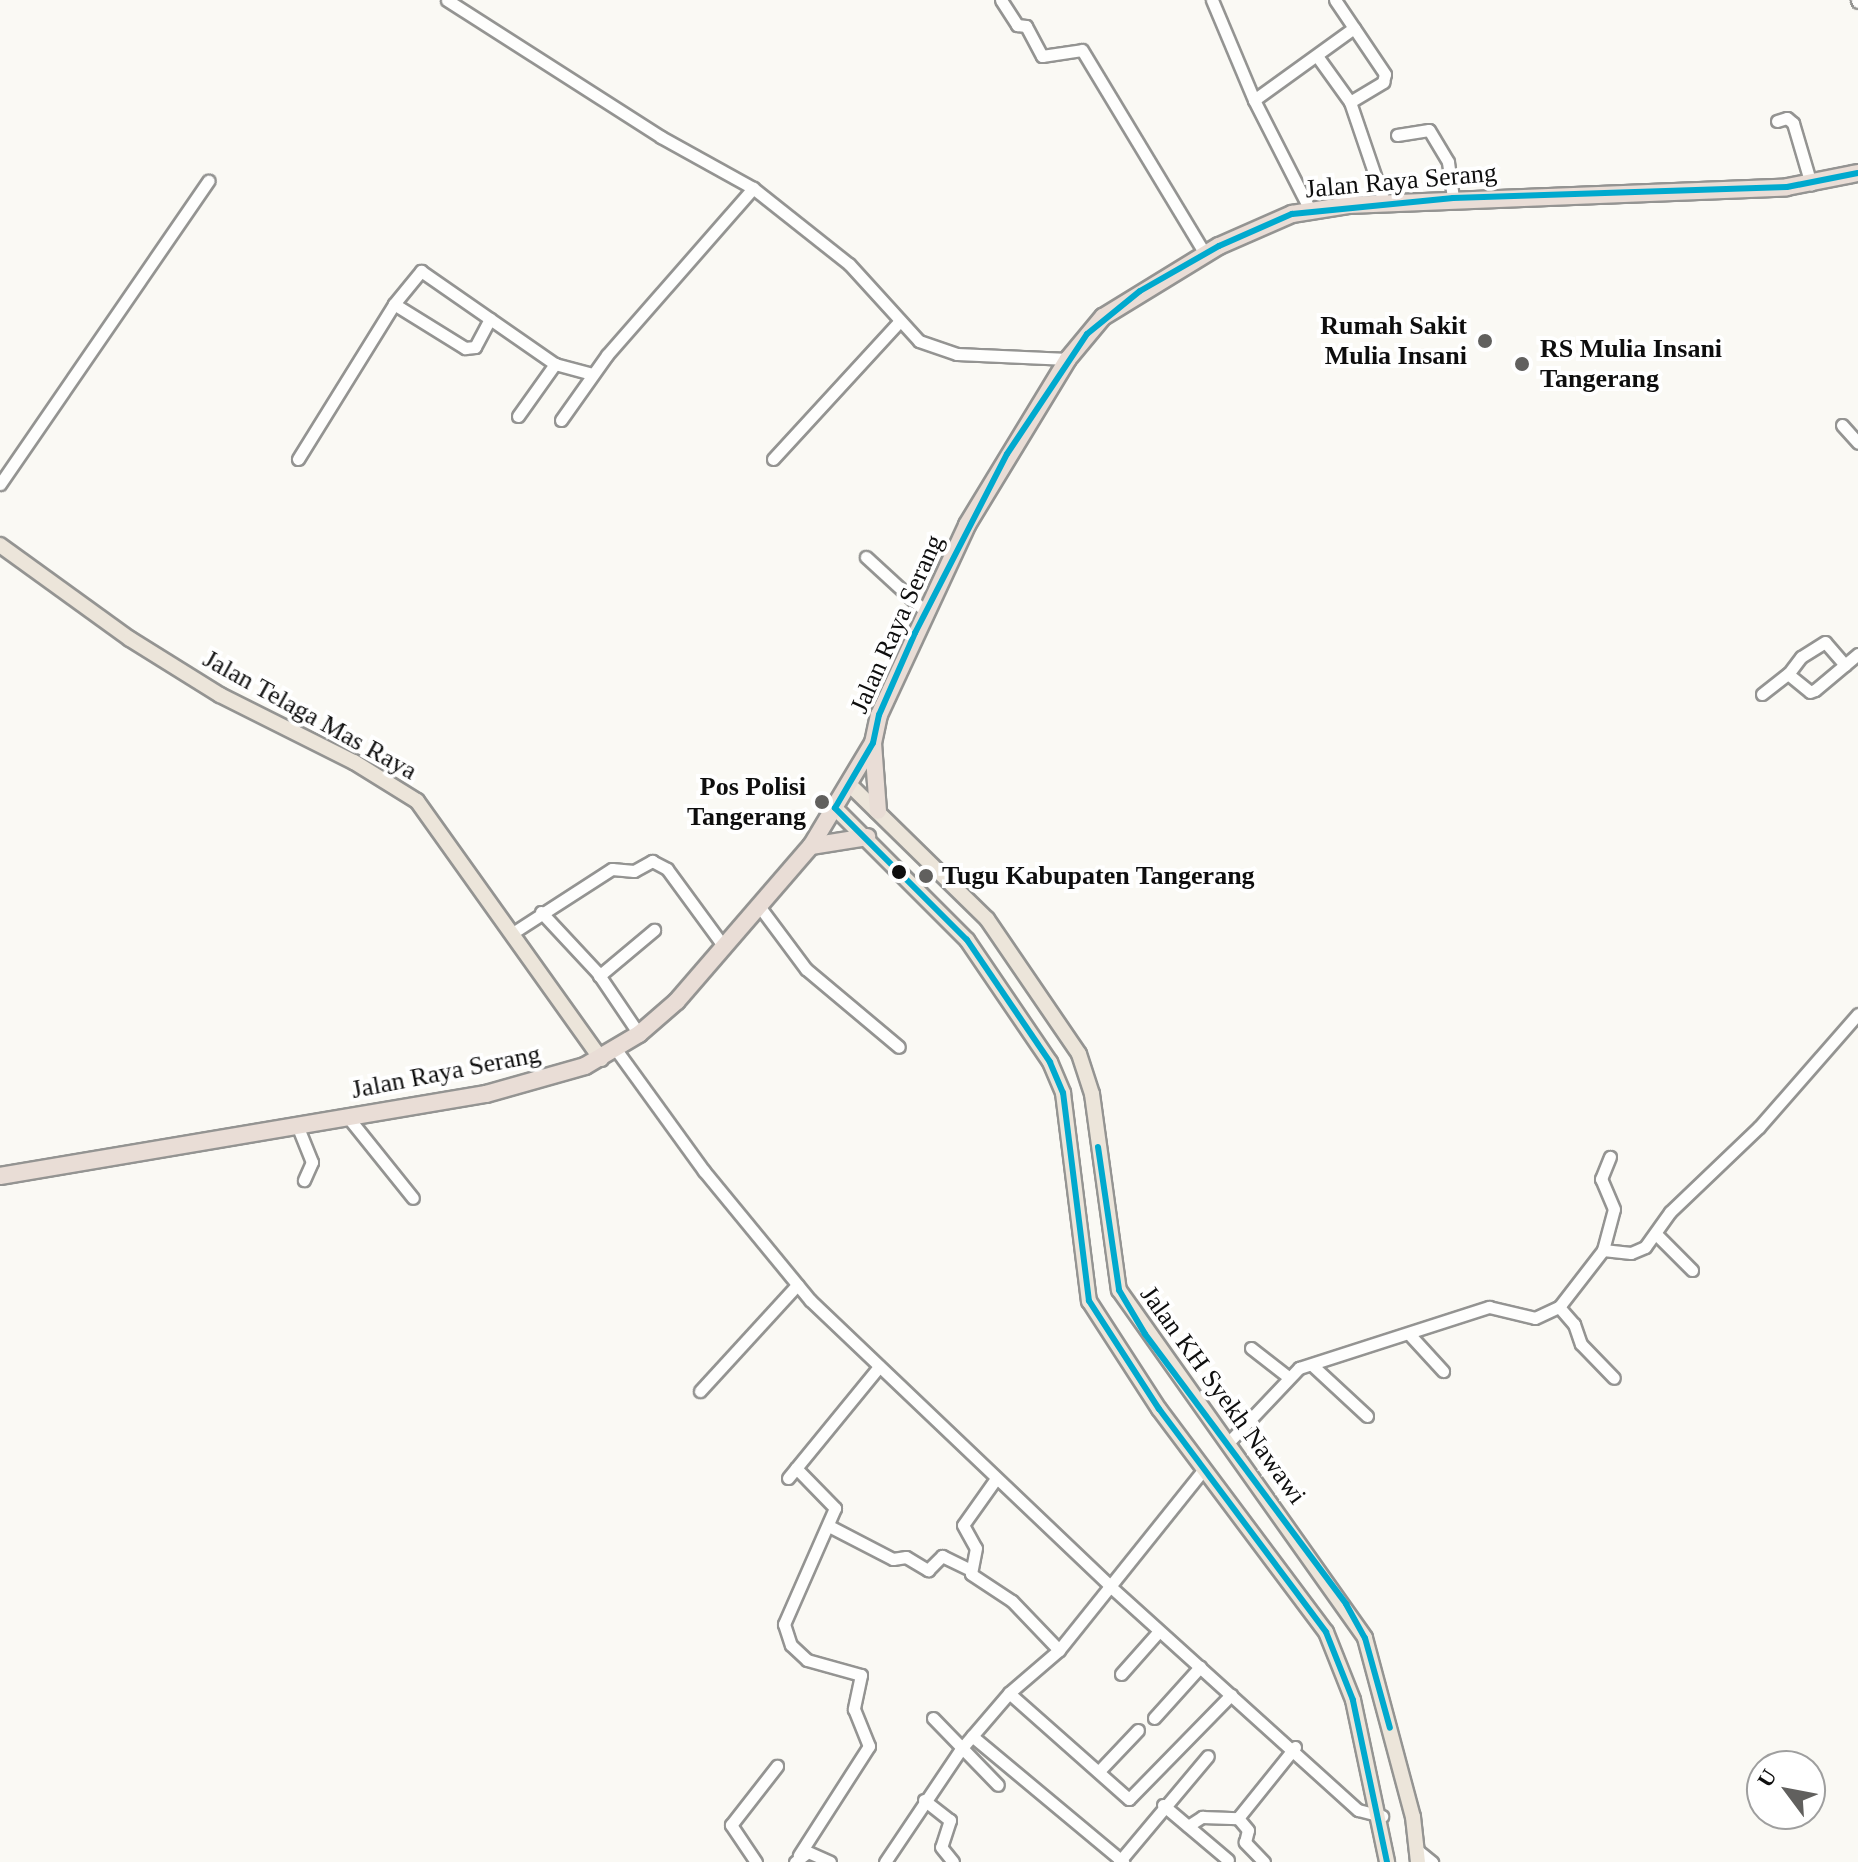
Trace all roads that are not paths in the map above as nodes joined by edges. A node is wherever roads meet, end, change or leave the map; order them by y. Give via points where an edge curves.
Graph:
1 (447, 0) edge
2 (1001, 0) edge
3 (1212, 0) edge
4 (1335, 0) edge
5 (1354, 28) junction
6 (1317, 56) junction
7 (1254, 100) junction
8 (1350, 102) junction
9 (1777, 121) dead end
10 (1397, 135) dead end
11 (1853, 173) edge
12 (208, 181) dead end
13 (1811, 184) junction
14 (753, 188) junction
15 (1453, 198) junction
16 (1384, 202) junction
17 (1311, 212) junction
18 (1205, 254) junction
19 (394, 304) junction
20 (490, 319) junction
21 (899, 322) junction
22 (1068, 359) junction
23 (555, 364) junction
24 (592, 374) junction
25 (518, 416) dead end
26 (561, 420) dead end
27 (1842, 425) dead end
28 (1858, 443) edge
29 (298, 459) dead end
30 (773, 459) dead end
31 (0, 484) edge
32 (0, 545) edge
33 (866, 557) dead end
34 (926, 612) junction
35 (1858, 654) edge
36 (1845, 665) junction
37 (1788, 674) junction
38 (1762, 694) dead end
39 (873, 743) junction
40 (850, 785) junction
41 (835, 808) junction
42 (878, 811) junction
43 (867, 837) junction
44 (811, 846) junction
45 (759, 906) junction
46 (541, 912) junction
47 (654, 930) dead end
48 (511, 934) junction
49 (724, 947) junction
50 (599, 976) junction
51 (1858, 1014) edge
52 (639, 1034) junction
53 (899, 1047) dead end
54 (617, 1051) junction
55 (1079, 1054) junction
56 (601, 1059) junction
57 (1050, 1062) junction
58 (347, 1116) junction
59 (297, 1125) junction
60 (1610, 1157) dead end
61 (0, 1176) edge
62 (304, 1180) dead end
63 (413, 1198) dead end
64 (1656, 1234) junction
65 (1603, 1250) junction
66 (1692, 1270) dead end
67 (797, 1285) junction
68 (1559, 1307) junction
69 (1410, 1335) junction
70 (1251, 1348) dead end
71 (1312, 1365) junction
72 (879, 1367) junction
73 (1443, 1371) dead end
74 (1287, 1376) junction
75 (1614, 1378) dead end
76 (700, 1391) dead end
77 (1367, 1416) dead end
78 (1227, 1444) junction
79 (796, 1468) junction
80 (1204, 1469) junction
81 (788, 1478) dead end
82 (995, 1480) junction
83 (829, 1526) junction
84 (969, 1569) junction
85 (1111, 1587) junction
86 (1159, 1631) junction
87 (1059, 1650) junction
88 (1200, 1667) junction
89 (1121, 1674) dead end
90 (1009, 1693) junction
91 (1231, 1695) junction
92 (933, 1718) dead end
93 (1154, 1718) dead end
94 (1138, 1730) dead end
95 (972, 1736) junction
96 (1295, 1747) junction
97 (961, 1749) junction
98 (1208, 1756) dead end
99 (777, 1766) dead end
100 (1100, 1770) junction
101 (998, 1785) dead end
102 (924, 1800) junction
103 (1163, 1805) junction
104 (1382, 1816) junction
105 (1238, 1818) junction
106 (1188, 1826) junction
107 (1417, 1856) edge
108 (797, 1859) edge
109 (1228, 1860) edge
110 (1121, 1861) edge
111 (756, 1862) edge
112 (830, 1862) edge
113 (885, 1862) edge
114 (953, 1862) edge
115 (1264, 1862) edge
116 (1387, 1862) edge
117 (1432, 1862) edge

1 - 14 street via 661,137
2 - 18 street via 1016,24 1026,26 1042,56 1082,50
3 - 7 street
4 - 5 street
5 - 6 street
5 - 8 street via 1385,78
6 - 7 street
6 - 8 street
7 - 17 street
8 - 16 street
9 - 13 street via 1787,118 1793,123
10 - 15 street via 1429,130 1448,162
11 - 13 highway, Jalan Raya Serang
12 - 31 street
13 - 15 highway, Jalan Raya Serang
14 - 21 street via 849,264
14 - 24 street
15 - 16 highway, Jalan Raya Serang
16 - 17 highway, Jalan Raya Serang
17 - 18 highway, Jalan Raya Serang via 1292,214
18 - 22 highway, Jalan Raya Serang via 1103,317
19 - 20 street via 465,348 475,347
19 - 20 street via 421,271
19 - 29 street
20 - 23 street
21 - 22 street via 919,341 957,354
21 - 30 street
22 - 34 highway, Jalan Raya Serang via 1007,454
23 - 24 street
23 - 25 street
24 - 26 street
27 - 28 street
32 - 48 main road, Jalan Telaga Mas Raya via 130,639 220,695 399,787 417,801
33 - 34 street
34 - 39 highway, Jalan Raya Serang via 879,715
35 - 36 street
36 - 37 street via 1810,692
36 - 37 street via 1825,642 1801,657
37 - 38 street
39 - 40 highway, Jalan Raya Serang
39 - 42 highway
40 - 41 highway, Jalan Raya Serang
40 - 42 main road, Jalan KH Syekh Nawawi
41 - 43 main road
41 - 44 highway, Jalan Raya Serang
42 - 55 main road, Jalan KH Syekh Nawawi via 987,919
43 - 44 highway
43 - 57 main road via 967,940
44 - 45 highway, Jalan Raya Serang
45 - 49 highway, Jalan Raya Serang
45 - 53 street via 806,969
46 - 48 street
46 - 49 street via 612,869 634,871 660,861
46 - 50 street
47 - 50 street
48 - 56 main road, Jalan Telaga Mas Raya
49 - 52 highway, Jalan Raya Serang
50 - 52 street
51 - 64 street via 1759,1127 1670,1212
52 - 54 highway, Jalan Raya Serang
54 - 56 highway, Jalan Raya Serang
54 - 67 street
55 - 57 main road
55 - 78 main road, Jalan KH Syekh Nawawi via 1092,1094 1119,1290
56 - 58 highway, Jalan Raya Serang via 486,1094
57 - 80 main road via 1063,1093 1089,1301
58 - 59 highway, Jalan Raya Serang
58 - 63 street
59 - 61 highway, Jalan Raya Serang
59 - 62 street via 312,1162
60 - 65 street via 1601,1179 1614,1209
64 - 65 street via 1638,1251
64 - 66 street
65 - 68 street
67 - 72 street
67 - 76 street
68 - 69 street via 1535,1318 1489,1307
68 - 75 street via 1574,1324 1581,1344
69 - 71 street
69 - 73 street
70 - 74 street
71 - 74 street
71 - 77 street
72 - 79 street
72 - 82 street
74 - 78 street
78 - 107 main road, Jalan KH Syekh Nawawi via 1346,1604 1365,1638 1413,1817
79 - 81 street
79 - 83 street via 833,1502
80 - 85 street
80 - 104 main road via 1326,1632 1353,1700
82 - 84 street via 963,1525 976,1548
82 - 85 street
83 - 84 street via 893,1559 906,1557 929,1570 942,1556
83 - 108 street via 784,1624 791,1645 807,1660 861,1675 854,1709 869,1746
84 - 87 street via 1012,1601
85 - 86 street
85 - 87 street
86 - 88 street
86 - 89 street
87 - 90 street
88 - 91 street
88 - 93 street
90 - 95 street
90 - 100 street
91 - 96 street
91 - 100 street via 1129,1799 1101,1779
92 - 97 street
94 - 100 street
95 - 97 street
95 - 110 street
96 - 104 street via 1358,1810
96 - 105 street
97 - 101 street
97 - 102 street
98 - 103 street
99 - 111 street via 731,1825
102 - 113 street
102 - 114 street via 950,1820 941,1847
103 - 106 street
103 - 110 street
104 - 116 main road
105 - 106 street via 1202,1817
105 - 115 street via 1248,1830 1245,1842
106 - 109 street
107 - 117 street
108 - 112 street via 808,1852

